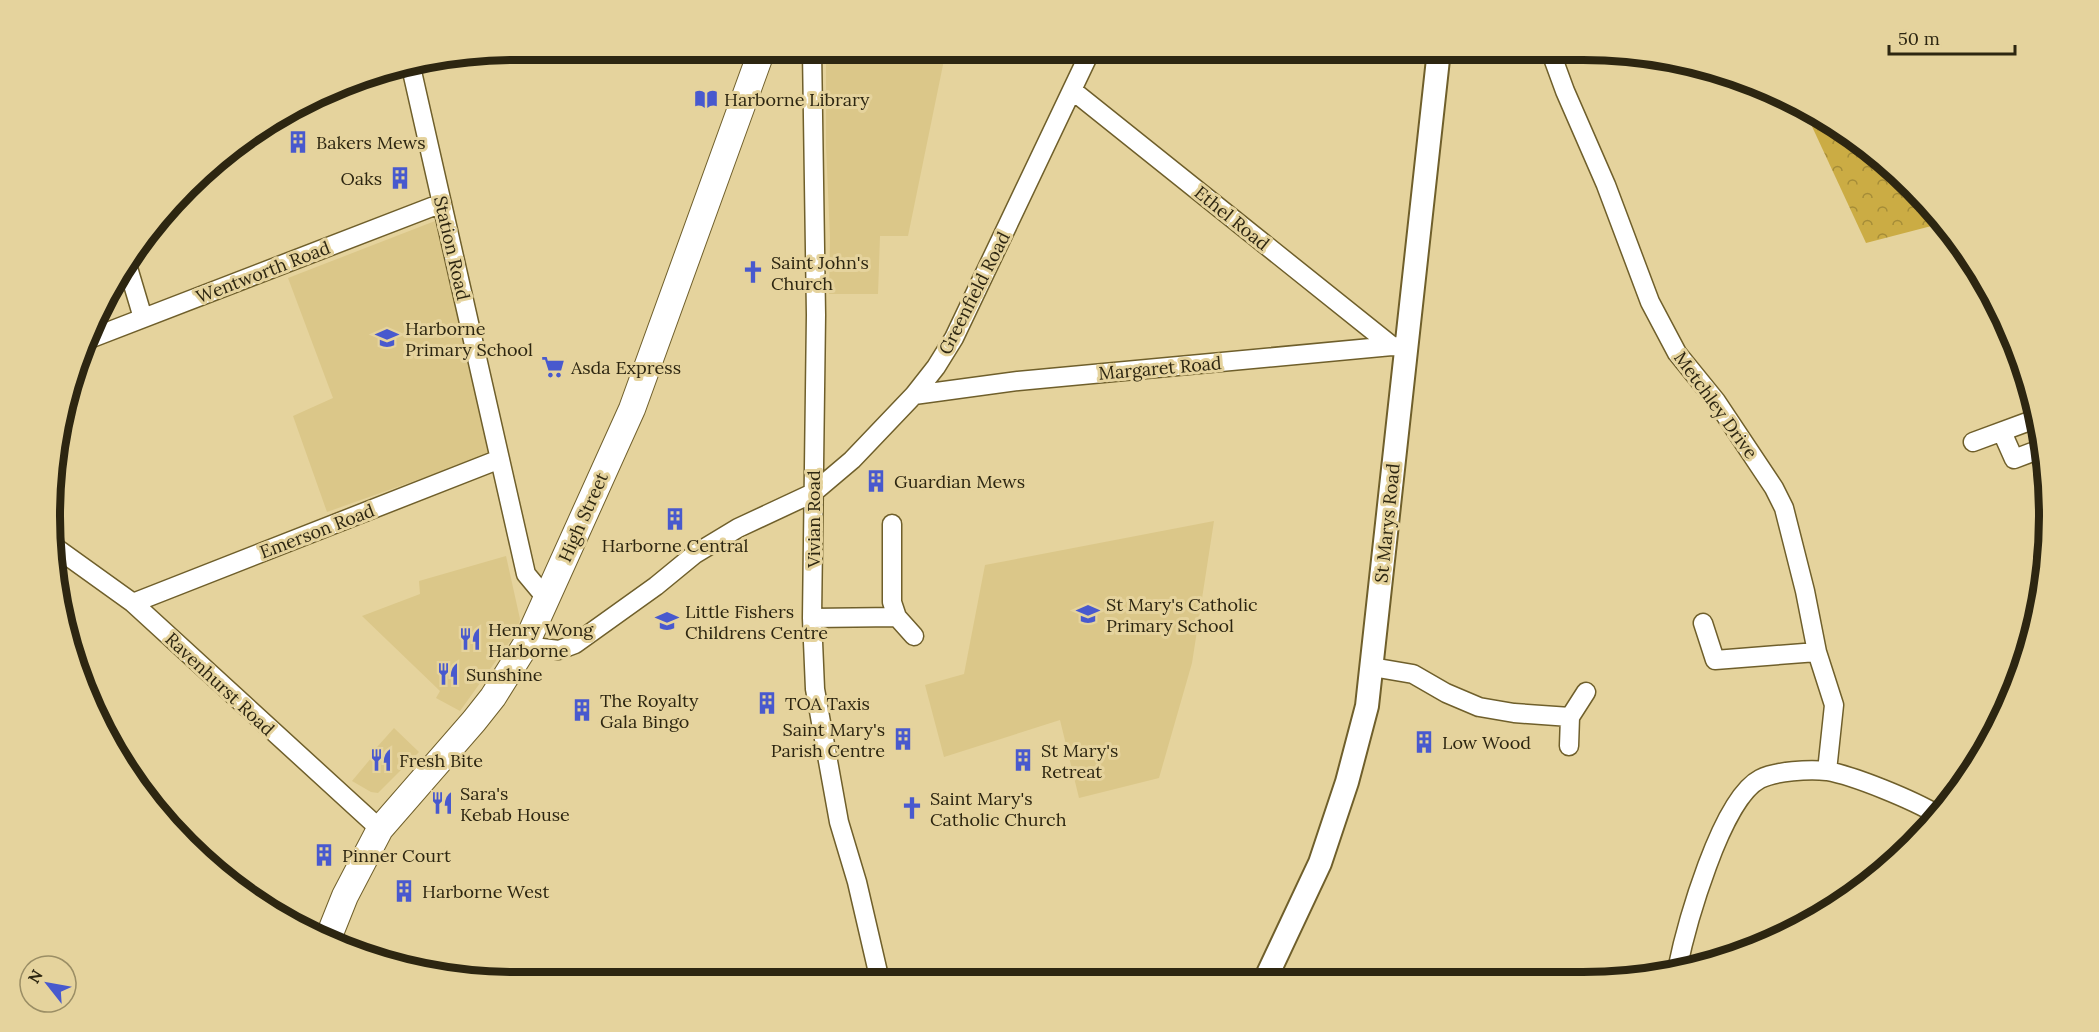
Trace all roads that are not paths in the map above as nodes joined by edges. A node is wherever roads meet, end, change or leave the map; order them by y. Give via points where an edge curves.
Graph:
1 (758, 60) edge
2 (812, 60) edge
3 (1086, 60) edge
4 (1438, 60) edge
5 (1554, 60) edge
6 (412, 73) edge
7 (1072, 90) junction
8 (441, 203) junction
9 (130, 274) edge
10 (143, 318) junction
11 (97, 336) edge
12 (1399, 347) junction
13 (914, 395) junction
14 (2029, 422) edge
15 (2002, 432) junction
16 (1973, 442) dead end
17 (2034, 451) edge
18 (500, 459) junction
19 (813, 493) junction
20 (892, 524) dead end
21 (62, 552) edge
22 (546, 598) junction
23 (133, 603) junction
24 (897, 617) junction
25 (812, 618) junction
26 (1703, 623) dead end
27 (914, 636) dead end
28 (525, 646) junction
29 (1817, 652) junction
30 (1372, 667) junction
31 (1586, 692) dead end
32 (1570, 717) junction
33 (1569, 746) dead end
34 (1827, 771) junction
35 (1930, 812) edge
36 (380, 829) junction
37 (330, 932) edge
38 (1679, 961) edge
39 (878, 972) edge
40 (1269, 972) edge

1 - 22 main road, High Street via 632,409
2 - 19 street, Vivian Road via 816,315
3 - 7 street, Greenfield Road
4 - 12 street, St Marys Road
5 - 29 street, Metchley Drive via 1650,302 1677,352 1716,401 1784,508
6 - 8 street, Station Road
7 - 12 street, Ethel Road
7 - 13 street, Greenfield Road via 954,338
8 - 10 street, Wentworth Road
8 - 18 street, Station Road
9 - 10 street
10 - 11 street, Wentworth Road
12 - 13 street, Margaret Road via 1018,381
12 - 30 street, St Marys Road
13 - 19 street, Greenfield Road via 852,460
14 - 15 street
15 - 16 street
15 - 17 street via 2014,459
18 - 22 street, Station Road via 526,574
18 - 23 street, Emerson Road
19 - 25 street, Vivian Road
19 - 28 street, Greenfield Road via 738,528 695,554 575,644 559,650
20 - 24 street via 892,602
21 - 23 street, Ravenhurst Road
22 - 28 main road, High Street
23 - 36 street, Ravenhurst Road
24 - 25 street
24 - 27 street
25 - 39 street, Vivian Road via 815,689 825,755
26 - 29 street via 1715,660
28 - 36 main road, High Street via 494,697
29 - 34 street, Metchley Drive via 1834,705
30 - 32 street via 1413,674 1479,707
30 - 40 street, St Marys Road via 1367,706 1327,843
31 - 32 street
32 - 33 street
34 - 35 street
34 - 38 street via 1787,771 1760,779 1743,792 1721,832 1691,913
36 - 37 main road, High Street

